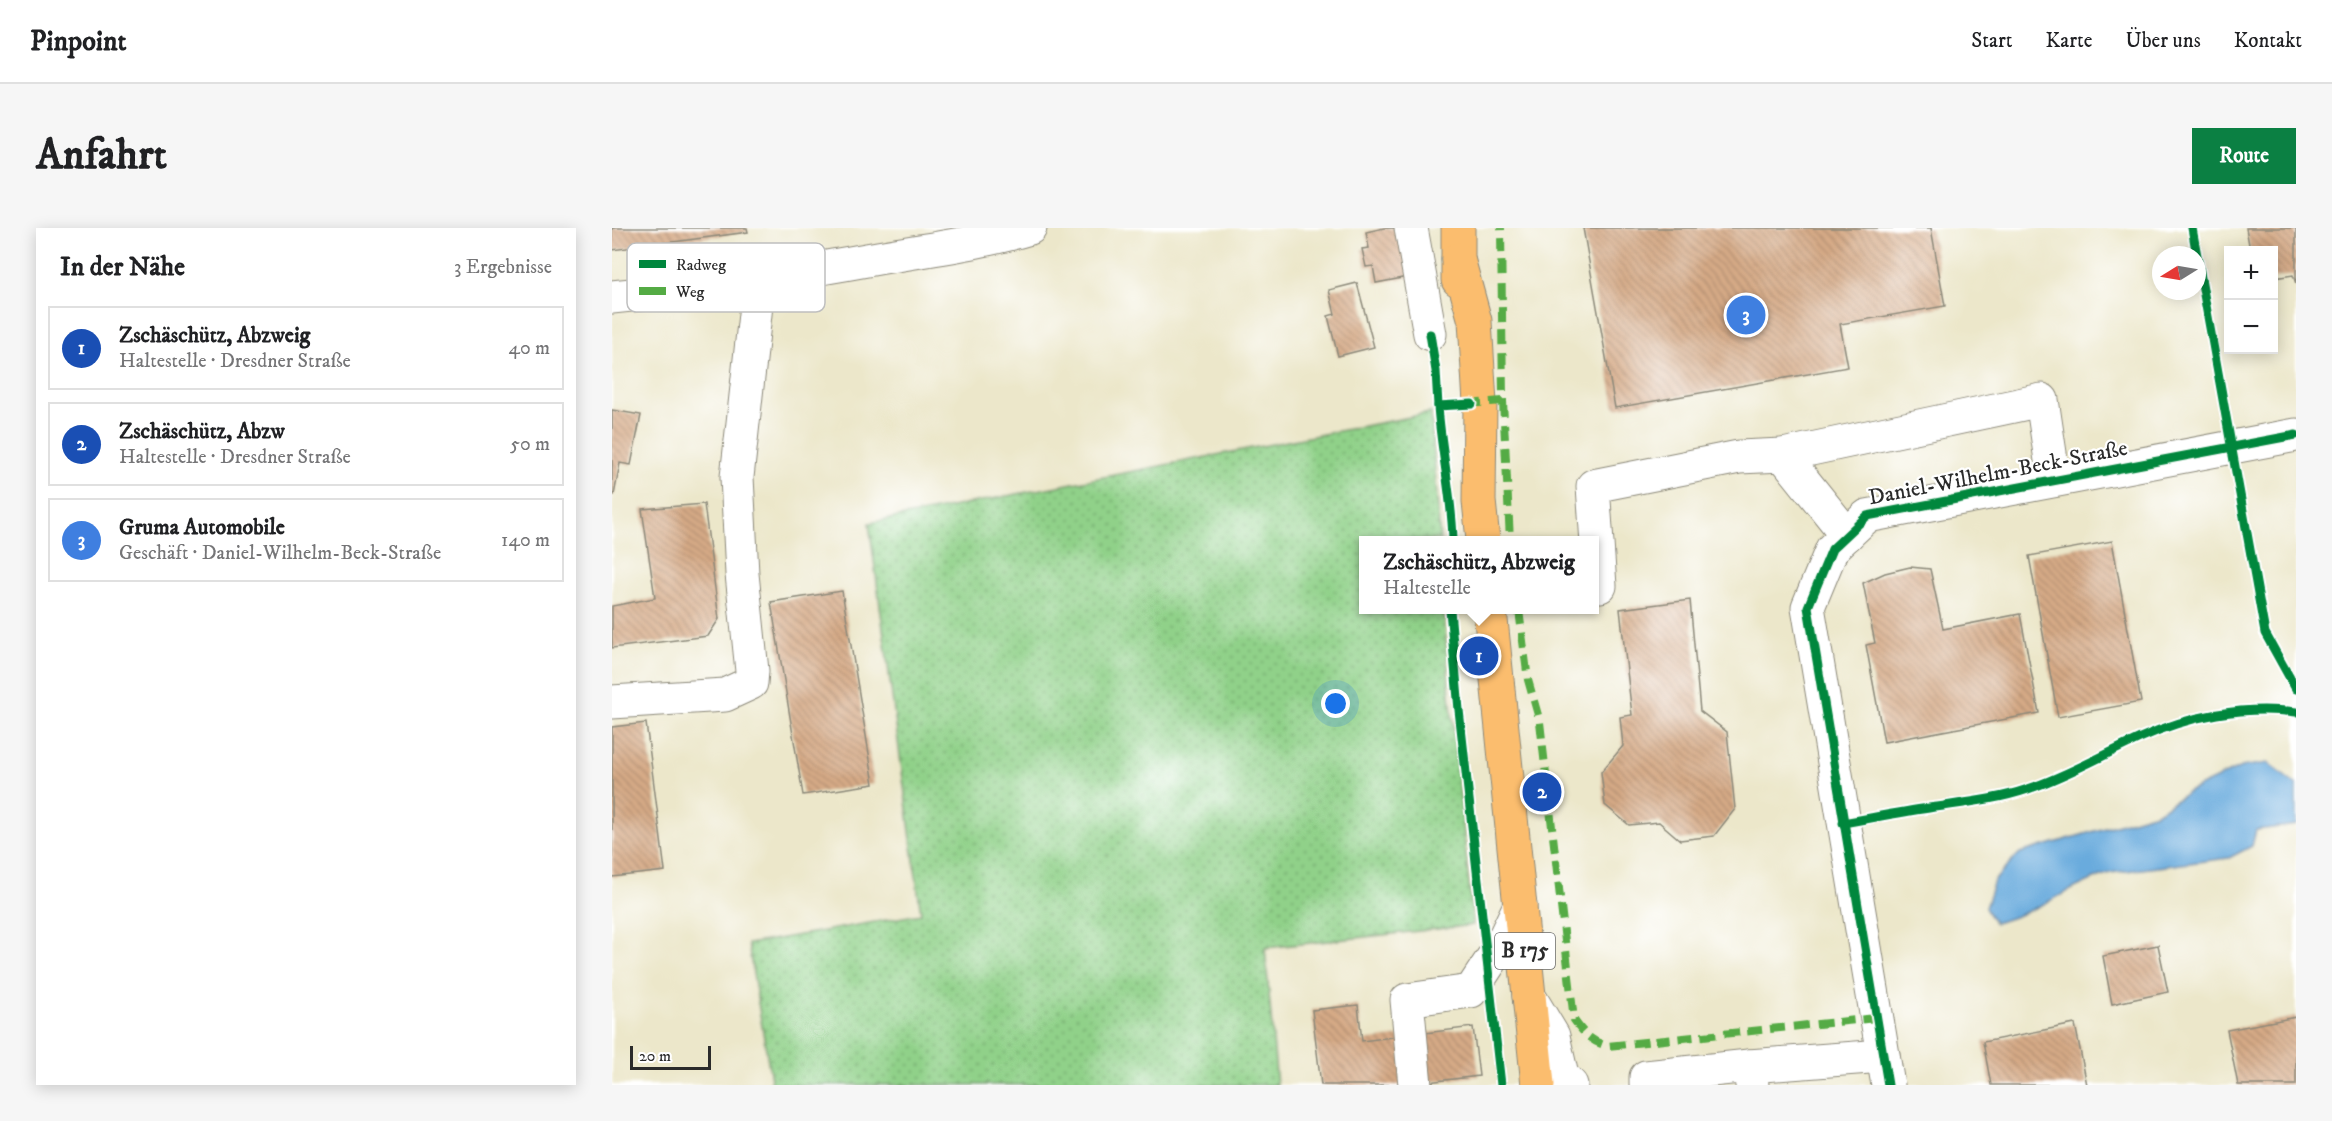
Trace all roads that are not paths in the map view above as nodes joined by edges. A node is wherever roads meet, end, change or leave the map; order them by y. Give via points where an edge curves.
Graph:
1 (1030, 228) edge
2 (1411, 228) edge
3 (964, 236) edge
4 (1458, 243) edge
5 (825, 264) edge
6 (627, 296) edge
7 (612, 297) edge
8 (755, 312) edge
9 (1430, 334) dead end
10 (2296, 435) edge
11 (1783, 454) junction
12 (2054, 480) junction
13 (1847, 535) junction
14 (1483, 536) edge
15 (1596, 536) edge
16 (1599, 572) edge
17 (1600, 586) dead end
18 (1491, 614) edge
19 (612, 702) edge
20 (1520, 905) junction
21 (1529, 996) junction
22 (1885, 1070) edge
23 (1750, 1075) edge
24 (1415, 1085) edge
25 (1539, 1085) edge
26 (1571, 1085) edge
27 (1646, 1085) edge

1 - 3 street
2 - 9 street
3 - 5 street
4 - 14 main road via 1464,418
6 - 7 street
8 - 19 street via 737,477 751,683 725,695
10 - 12 street, Daniel-Wilhelm-Beck-Straße
11 - 12 street via 2042,400
11 - 13 street
11 - 15 street via 1739,457 1593,486
12 - 13 street, Daniel-Wilhelm-Beck-Straße via 1867,516
13 - 22 street, Daniel-Wilhelm-Beck-Straße via 1832,549 1808,607
16 - 17 street
18 - 20 main road, B 175
20 - 21 main road, B 175
20 - 24 street via 1500,947 1471,991 1407,1000
21 - 25 main road, B 175
21 - 26 street via 1553,1036 1563,1076
22 - 23 street
23 - 27 street via 1646,1077

